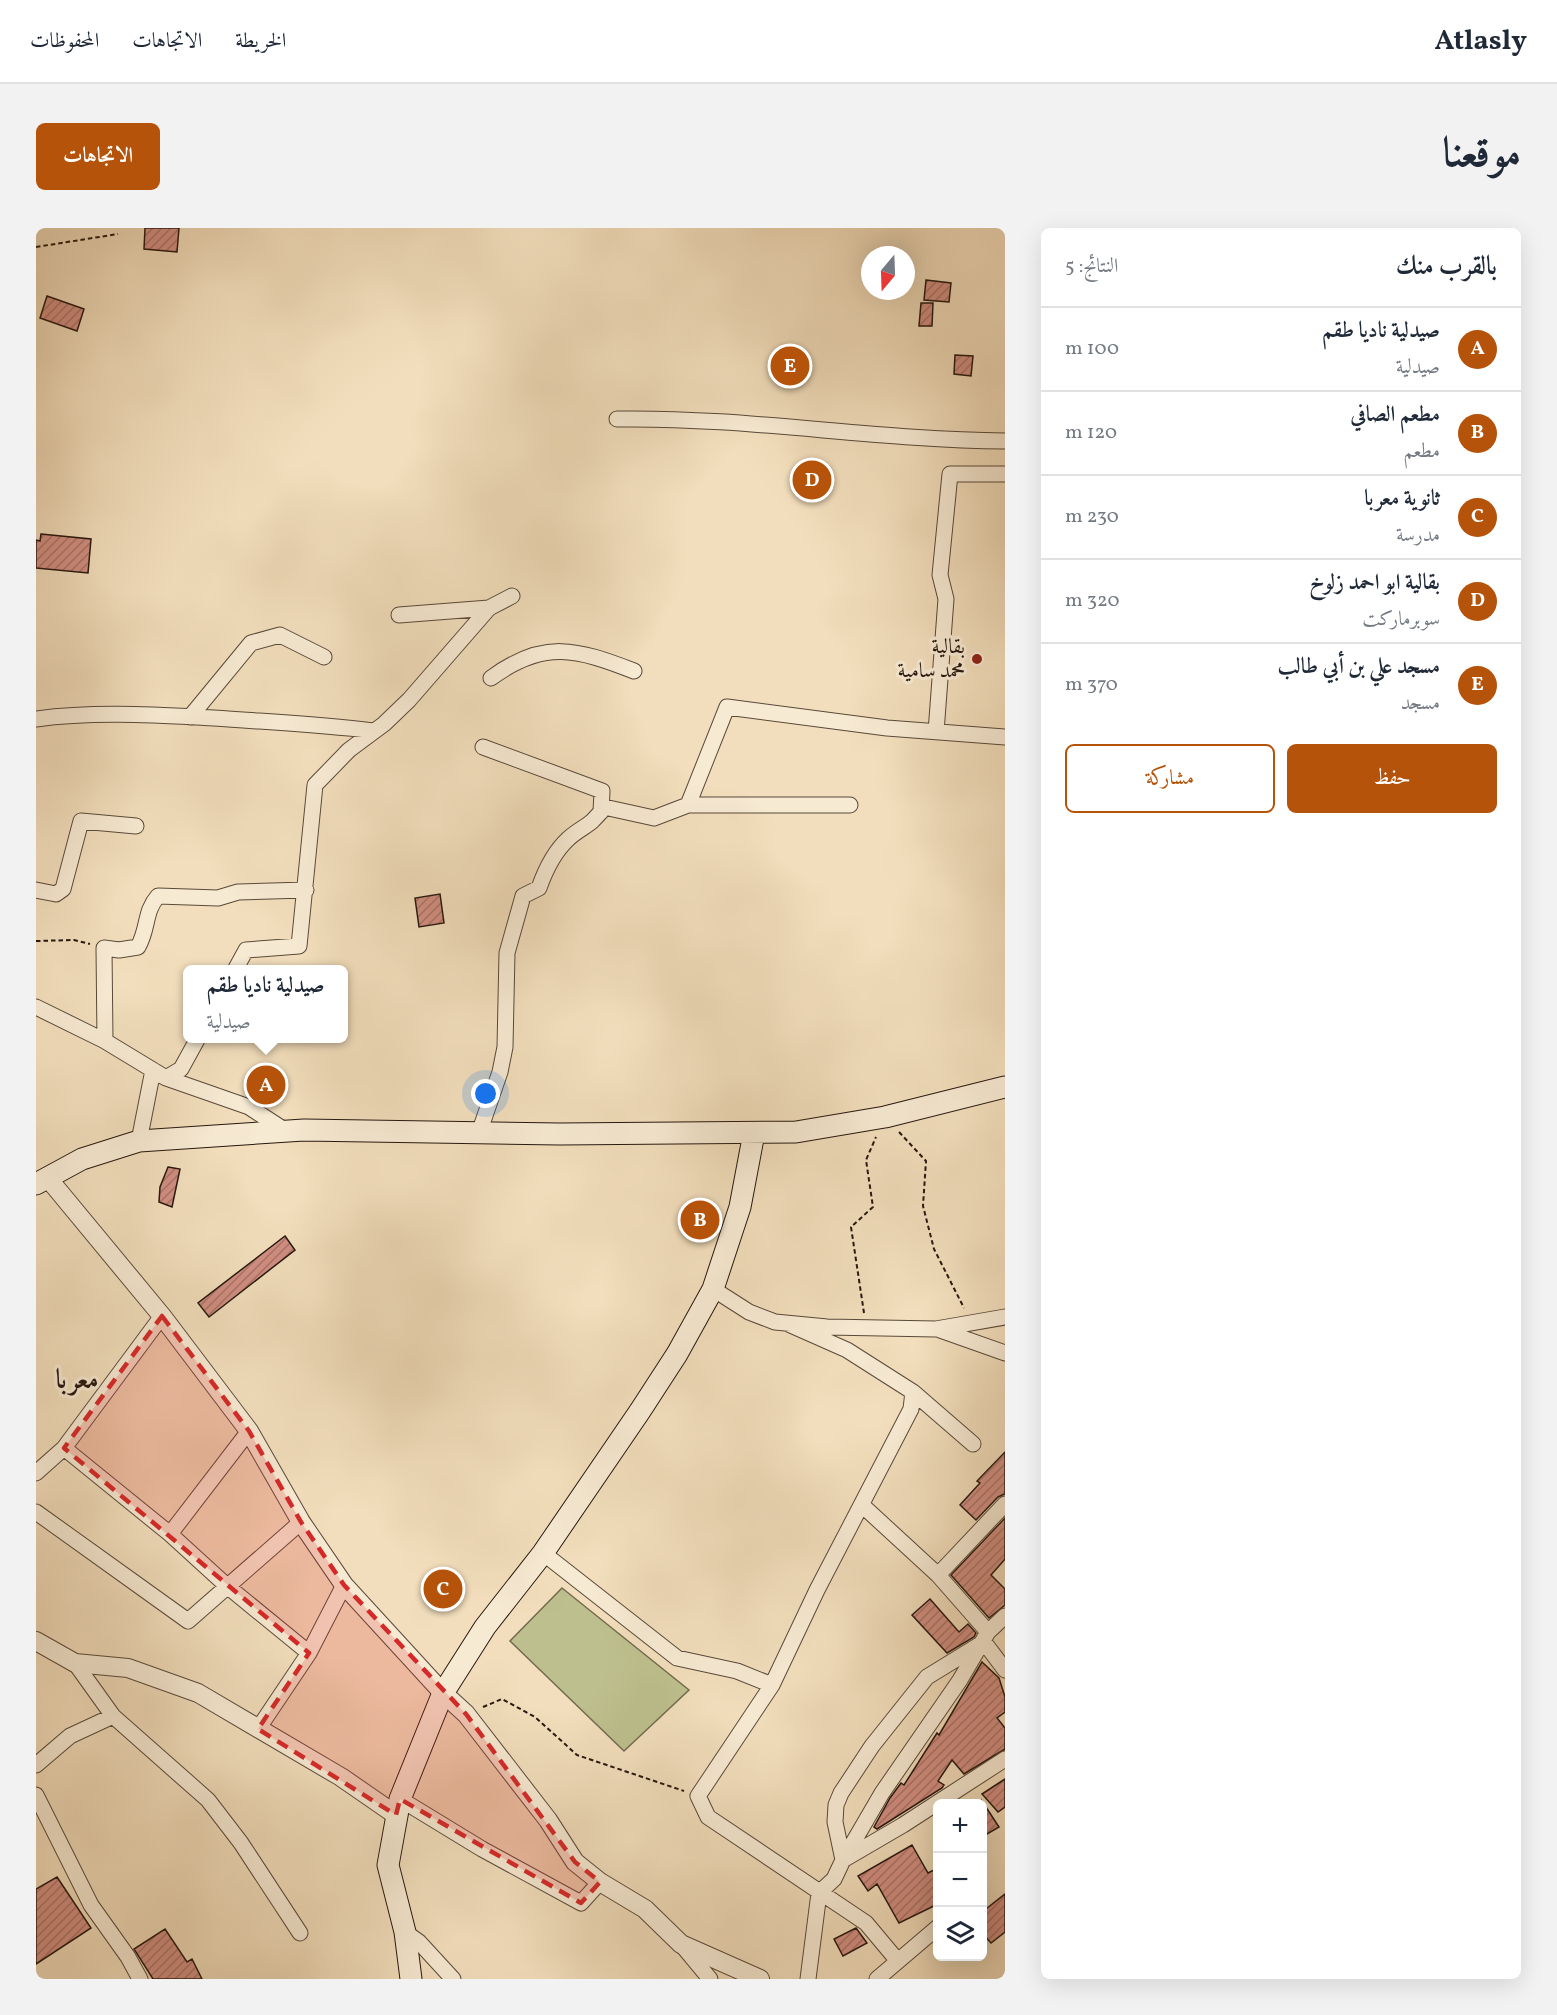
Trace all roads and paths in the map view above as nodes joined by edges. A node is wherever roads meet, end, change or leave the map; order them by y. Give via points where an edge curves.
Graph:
1 (118, 234) dead end
2 (36, 247) edge
3 (617, 419) dead end
4 (1005, 441) edge
5 (1005, 474) edge
6 (512, 596) dead end
7 (489, 609) junction
8 (399, 615) dead end
9 (324, 657) dead end
10 (634, 671) dead end
11 (491, 678) dead end
12 (189, 717) junction
13 (36, 719) edge
14 (373, 731) junction
15 (936, 732) junction
16 (1005, 737) edge
17 (483, 747) dead end
18 (688, 805) junction
19 (850, 805) dead end
20 (601, 812) junction
21 (136, 826) dead end
22 (36, 890) edge
23 (306, 890) junction
24 (36, 941) edge
25 (104, 948) junction
26 (238, 965) edge
27 (36, 1007) edge
28 (105, 1041) junction
29 (195, 1043) edge
30 (153, 1070) junction
31 (166, 1078) junction
32 (1005, 1088) edge
33 (885, 1118) junction
34 (286, 1131) junction
35 (479, 1133) junction
36 (754, 1133) junction
37 (139, 1141) junction
38 (42, 1181) edge
39 (713, 1289) junction
40 (162, 1316) junction
41 (1005, 1317) edge
42 (970, 1322) junction
43 (786, 1323) junction
44 (866, 1328) junction
45 (936, 1329) junction
46 (1005, 1353) edge
47 (913, 1392) junction
48 (249, 1431) junction
49 (973, 1444) dead end
50 (64, 1448) junction
51 (36, 1473) edge
52 (1005, 1504) edge
53 (863, 1506) junction
54 (36, 1512) edge
55 (301, 1522) junction
56 (170, 1534) junction
57 (543, 1553) junction
58 (938, 1575) junction
59 (344, 1585) junction
60 (227, 1586) junction
61 (1005, 1616) edge
62 (986, 1637) junction
63 (36, 1641) edge
64 (309, 1653) junction
65 (75, 1663) junction
66 (1005, 1670) edge
67 (772, 1685) junction
68 (443, 1693) junction
69 (466, 1714) junction
70 (113, 1716) junction
71 (258, 1729) junction
72 (1005, 1759) edge
73 (36, 1765) edge
74 (36, 1794) edge
75 (698, 1796) junction
76 (398, 1807) junction
77 (843, 1860) junction
78 (600, 1882) junction
79 (819, 1893) junction
80 (933, 1931) edge
81 (405, 1932) junction
82 (300, 1933) dead end
83 (681, 1944) junction
84 (897, 1960) junction
85 (140, 1979) edge
86 (411, 1979) edge
87 (453, 1979) edge
88 (710, 1979) edge
89 (760, 1979) edge
90 (808, 1979) edge
91 (877, 1979) edge

1 - 2 path
3 - 4 street via 666,418 943,441
5 - 15 street via 950,474 940,575 946,599
6 - 7 street
7 - 8 street
7 - 14 street via 409,700
9 - 12 street via 280,635 251,643
10 - 11 street via 589,654 550,651 508,665
12 - 13 street via 156,714
12 - 14 street via 308,722
14 - 23 street via 315,785
15 - 16 street
15 - 18 street via 727,707
17 - 20 street via 602,791
18 - 19 street
18 - 20 street via 654,818 604,807
20 - 35 street via 569,838 545,870 539,888 523,896 507,953 505,1047
21 - 22 street via 81,821 63,889 56,894
23 - 25 street via 238,892 218,898 158,896 148,907 146,933 138,947
23 - 26 street via 299,946 246,950
24 - 25 path via 74,940
25 - 28 street
27 - 28 street
28 - 30 street
29 - 31 street via 181,1069
30 - 31 street
30 - 37 street
31 - 34 street via 249,1107
32 - 33 main road
33 - 36 main road via 796,1132
33 - 42 path via 926,1161 922,1206 931,1238
33 - 44 path via 866,1160 873,1207 851,1227
34 - 35 main road
34 - 37 main road
35 - 36 main road
36 - 39 main road via 740,1207
37 - 38 main road via 82,1159
38 - 40 street
39 - 43 street via 748,1312
39 - 57 main road via 677,1354
40 - 48 street
40 - 50 street
41 - 42 street
42 - 45 street
43 - 44 street
43 - 47 street via 847,1350
44 - 45 street
45 - 46 street
47 - 49 street
47 - 53 street via 911,1409
48 - 55 street
48 - 56 street
50 - 51 street
50 - 56 street
52 - 58 street
53 - 58 street
53 - 67 street
54 - 60 street via 188,1621
55 - 59 street
55 - 60 street
56 - 60 street
57 - 67 street via 677,1658 737,1671
57 - 68 main road via 485,1627
58 - 62 street
59 - 64 street
59 - 68 street
60 - 64 street
61 - 62 street
62 - 66 street
62 - 77 street via 882,1793
62 - 77 street via 927,1677 872,1746 841,1793 835,1822
63 - 65 street
64 - 71 street
65 - 70 street
65 - 71 street via 128,1668 198,1693
67 - 75 street
68 - 69 street
68 - 76 main road
69 - 75 path via 502,1699 536,1717 577,1755
69 - 78 street via 548,1820 575,1862
70 - 73 street via 70,1736
70 - 82 street via 208,1800
71 - 76 street
72 - 77 street
74 - 85 street via 91,1905
75 - 79 street via 708,1817
76 - 78 street via 581,1903
76 - 81 main road via 388,1865
77 - 79 street via 834,1879
78 - 83 street via 645,1909
79 - 84 street via 866,1923
79 - 90 street
80 - 84 street
81 - 86 main road
81 - 87 street
83 - 88 street
83 - 89 street
84 - 91 street

